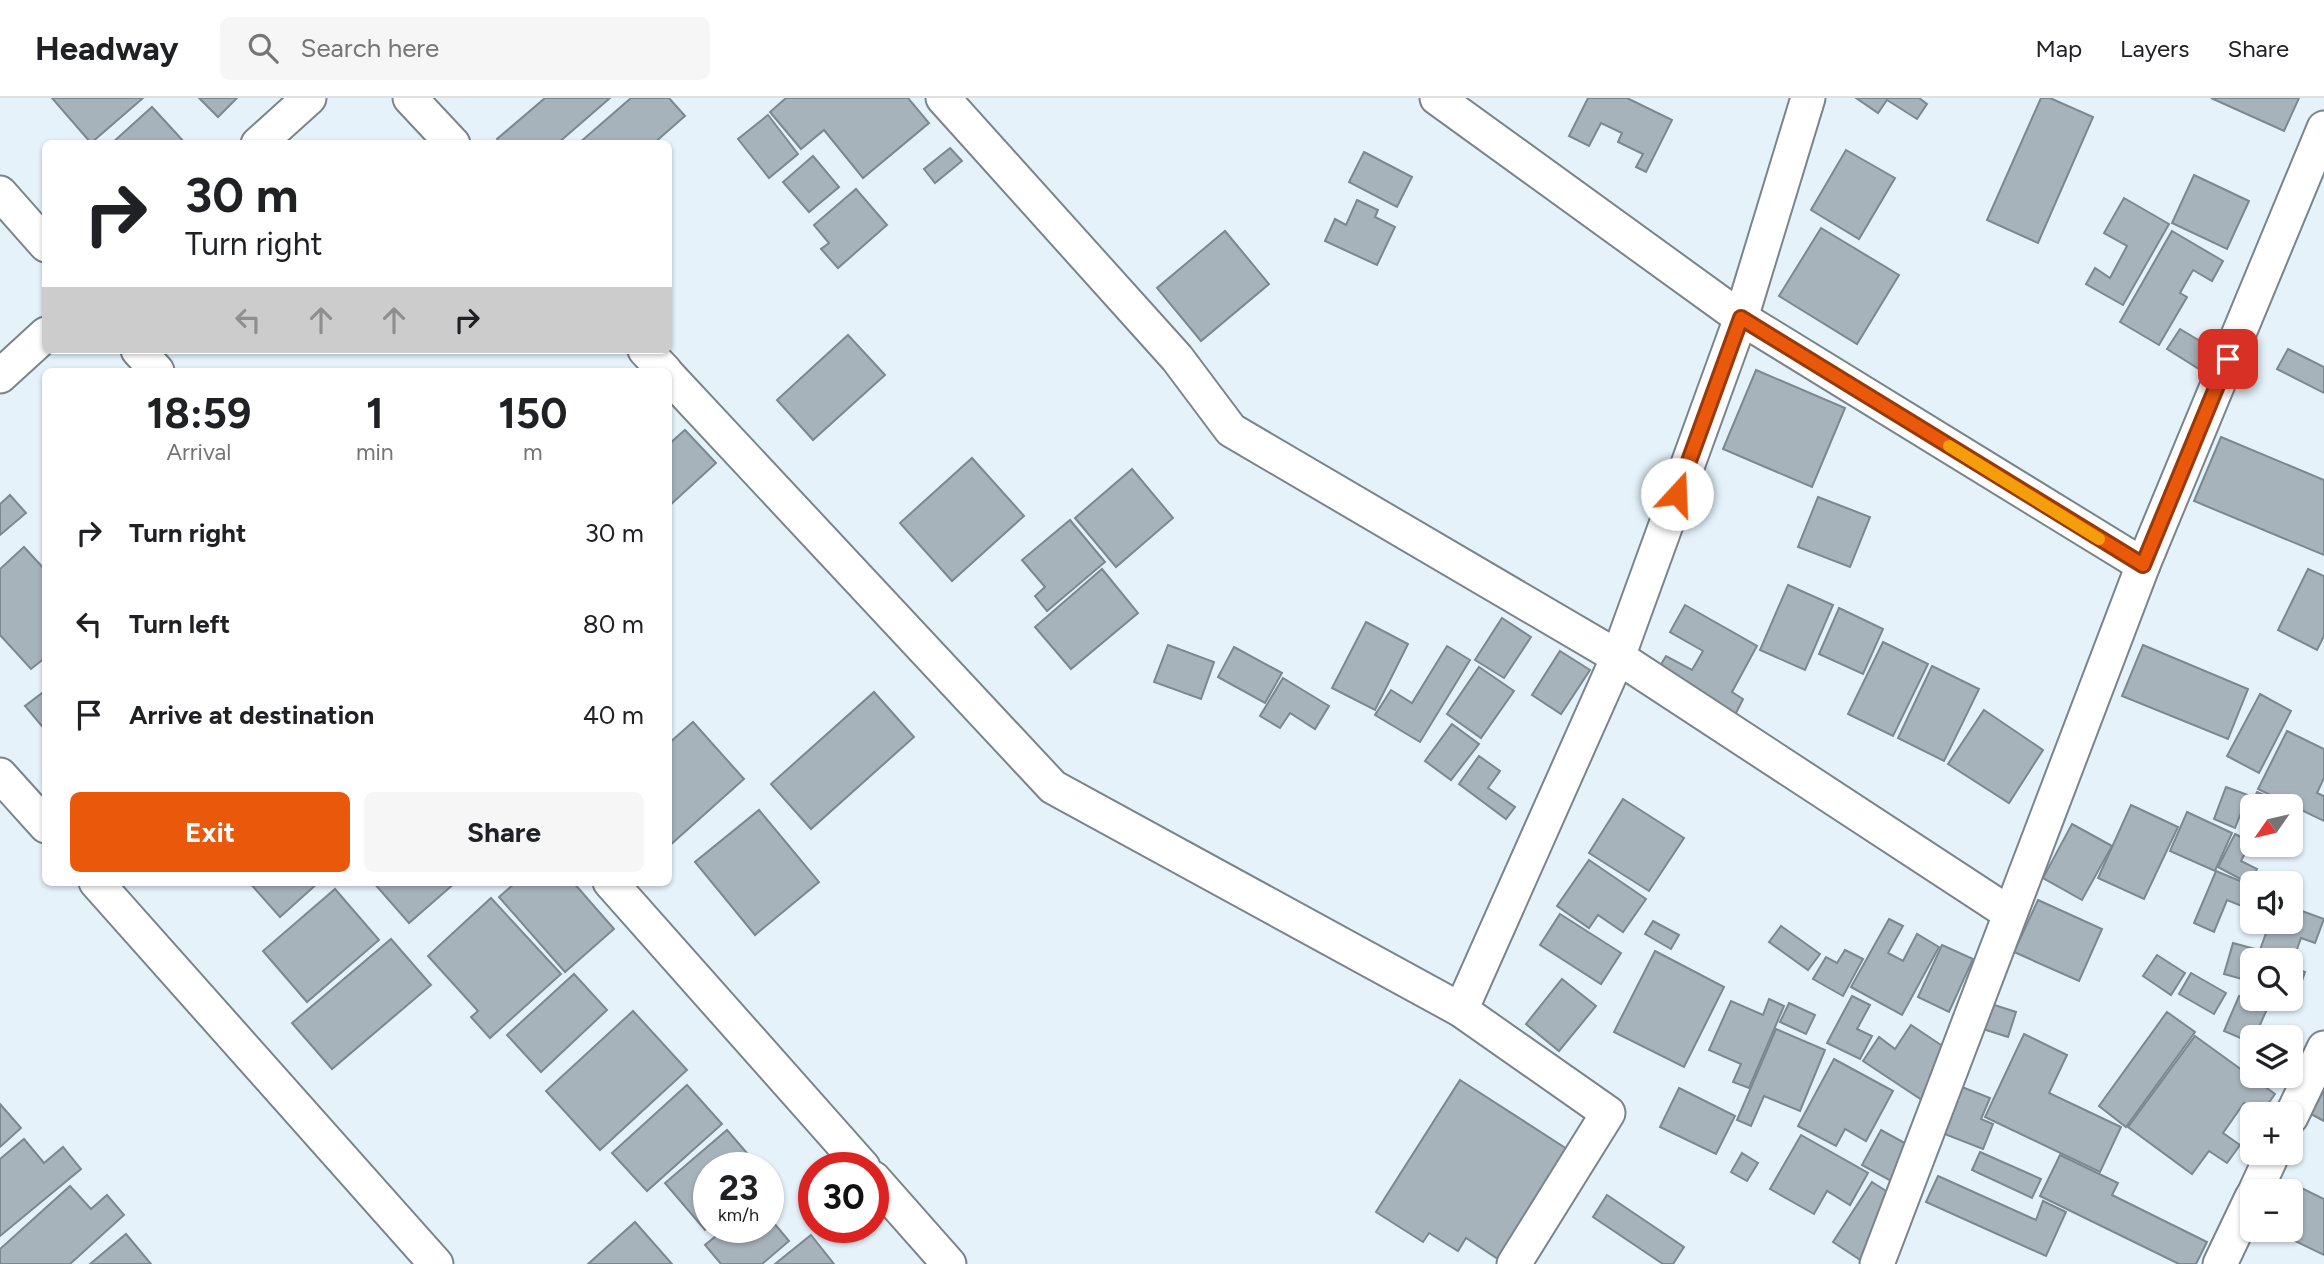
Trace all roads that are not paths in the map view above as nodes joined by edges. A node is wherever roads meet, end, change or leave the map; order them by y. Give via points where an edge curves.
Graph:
1 (309, 98) edge
2 (410, 98) edge
3 (943, 98) edge
4 (1437, 98) edge
5 (1808, 98) edge
6 (2324, 128) edge
7 (262, 140) edge
8 (449, 140) edge
9 (0, 193) edge
10 (42, 240) edge
11 (1741, 318) junction
12 (42, 338) edge
13 (142, 354) edge
14 (649, 354) edge
15 (154, 368) edge
16 (662, 368) edge
17 (0, 376) edge
18 (672, 379) edge
19 (2143, 565) junction
20 (1618, 657) junction
21 (0, 775) edge
22 (42, 822) edge
23 (100, 886) edge
24 (614, 886) edge
25 (2009, 913) junction
26 (1461, 1010) junction
27 (2324, 1048) edge
28 (2298, 1102) edge
29 (850, 1152) edge
30 (889, 1196) edge
31 (2240, 1222) edge
32 (436, 1264) edge
33 (949, 1264) edge
34 (1514, 1264) edge
35 (1877, 1264) edge
36 (2220, 1264) edge

1 - 7 street
2 - 8 street
3 - 20 street via 1177,358 1231,430
4 - 11 street
5 - 11 street
6 - 19 street
9 - 10 street
11 - 19 street
11 - 20 street
12 - 17 street
13 - 15 street
14 - 16 street
18 - 26 street via 1053,788
19 - 25 street
20 - 25 street
20 - 26 street
21 - 22 street
23 - 32 street
24 - 29 street
25 - 35 street
26 - 34 street via 1608,1113
27 - 28 street
30 - 33 street
31 - 36 street

